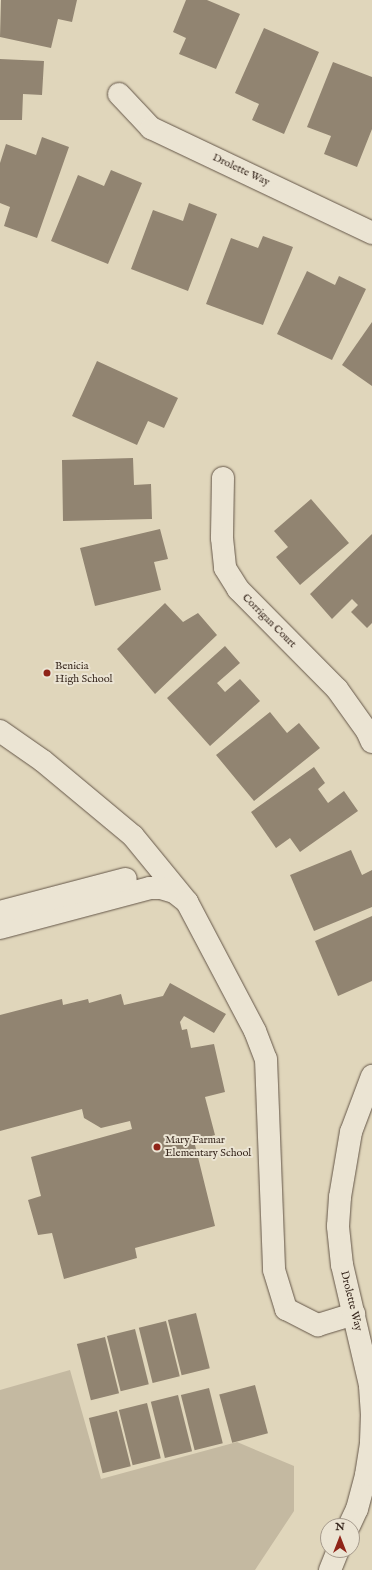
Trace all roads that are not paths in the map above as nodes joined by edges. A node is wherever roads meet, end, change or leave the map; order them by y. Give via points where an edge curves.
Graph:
1 (119, 94) dead end
2 (372, 233) edge
3 (223, 478) dead end
4 (0, 731) edge
5 (372, 742) edge
6 (161, 870) junction
7 (187, 902) junction
8 (0, 912) edge
9 (0, 928) edge
10 (372, 1076) edge
11 (354, 1314) junction
12 (353, 1518) edge
13 (335, 1558) edge
14 (330, 1570) edge

1 - 2 street, Drolette Way via 151,128
3 - 5 street, Corrigan Court via 222,538 225,568 238,589 337,689
4 - 6 street via 43,761 133,836
6 - 7 street
6 - 8 street
7 - 9 street via 174,892 150,888
7 - 11 street via 255,1031 266,1059 274,1270 286,1309 318,1325
10 - 11 street, Drolette Way via 351,1132 340,1197 338,1226 342,1265
11 - 12 street, Drolette Way via 370,1385 371,1428 366,1475
13 - 14 street

